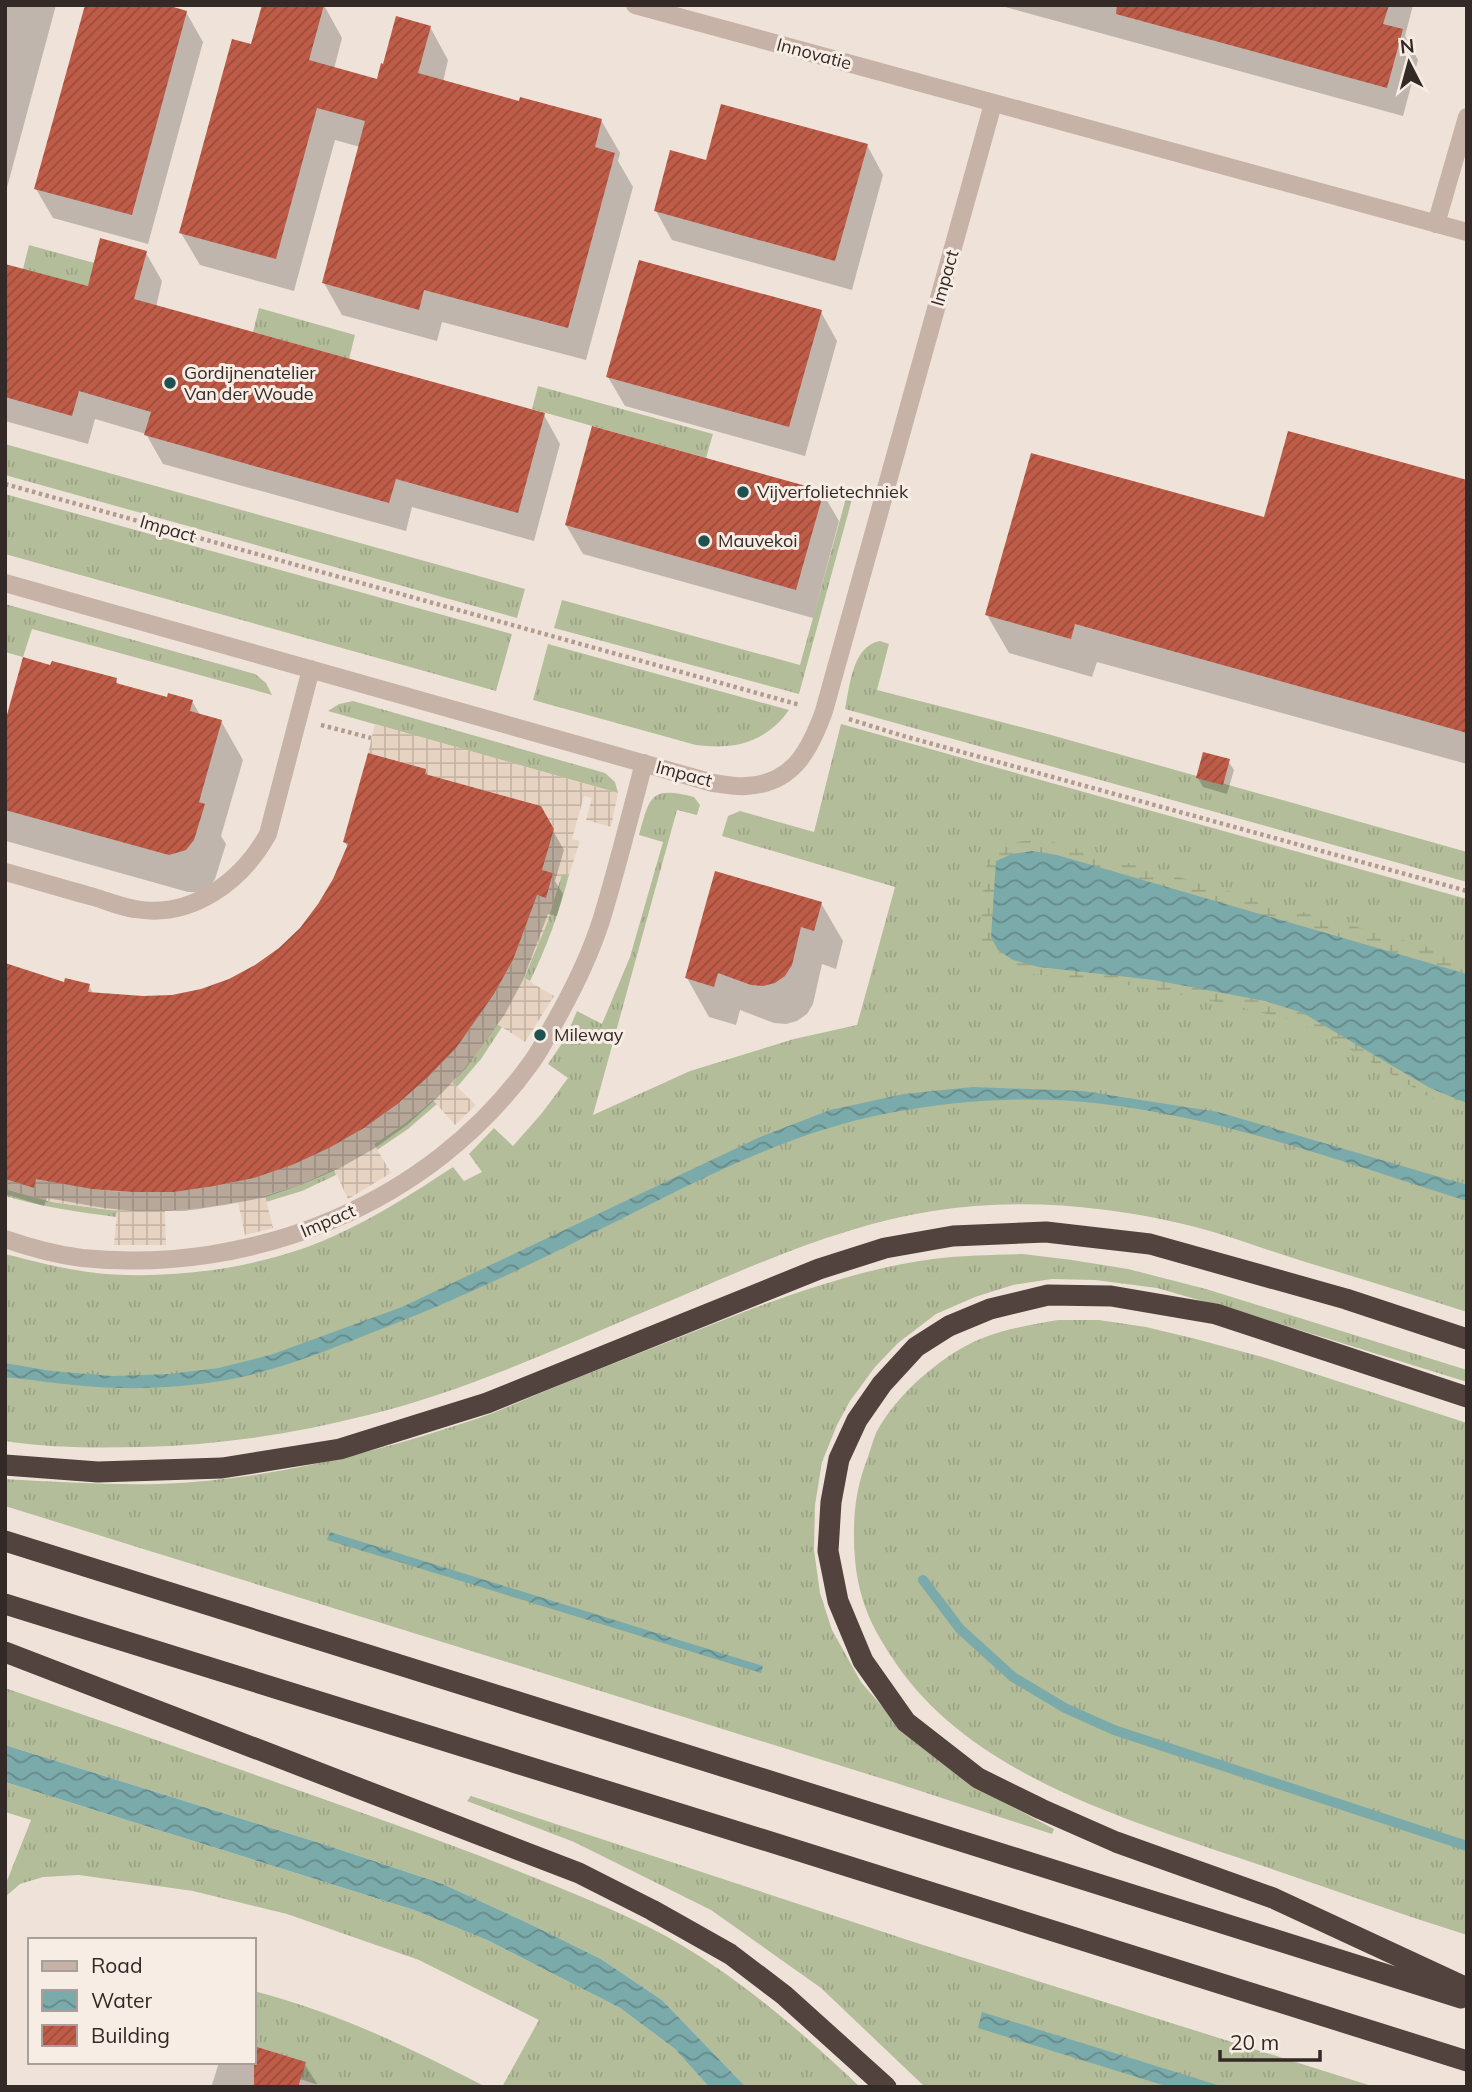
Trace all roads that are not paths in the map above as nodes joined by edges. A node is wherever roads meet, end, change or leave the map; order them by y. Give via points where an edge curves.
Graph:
1 (635, 5) edge
2 (993, 104) junction
3 (1467, 117) edge
4 (1436, 224) junction
5 (1467, 232) edge
6 (5, 583) edge
7 (310, 669) junction
8 (644, 764) junction
9 (5, 872) edge
10 (5, 1239) edge
11 (1467, 1339) edge
12 (1467, 1397) edge
13 (5, 1465) edge
14 (5, 1541) edge
15 (5, 1604) edge
16 (5, 1652) edge
17 (1467, 1988) edge
18 (1467, 2000) edge
19 (1467, 2061) edge
20 (886, 2087) edge

1 - 2 street, Innovatie
2 - 4 street
2 - 8 street, Impact via 814,739 789,771 767,783 745,787
3 - 4 street
4 - 5 street
6 - 7 street, Impact
7 - 8 street, Impact
7 - 9 street via 268,834 258,853 222,889 163,910 136,909
8 - 10 street, Impact via 600,924 571,994 532,1062 457,1144 389,1193 262,1245 140,1260 80,1258
11 - 13 highway via 1346,1299 1150,1244 1046,1232 953,1236 884,1248 819,1269 487,1403 340,1449 222,1468 99,1472
12 - 17 highway via 1216,1314 1111,1296 1048,1295 990,1309 949,1326 916,1347 883,1384 857,1420 839,1459 828,1551 838,1601 863,1661 906,1721 978,1778 1116,1842 1273,1898
14 - 18 highway
15 - 19 highway
16 - 20 highway via 579,1873 730,1954 793,2003

